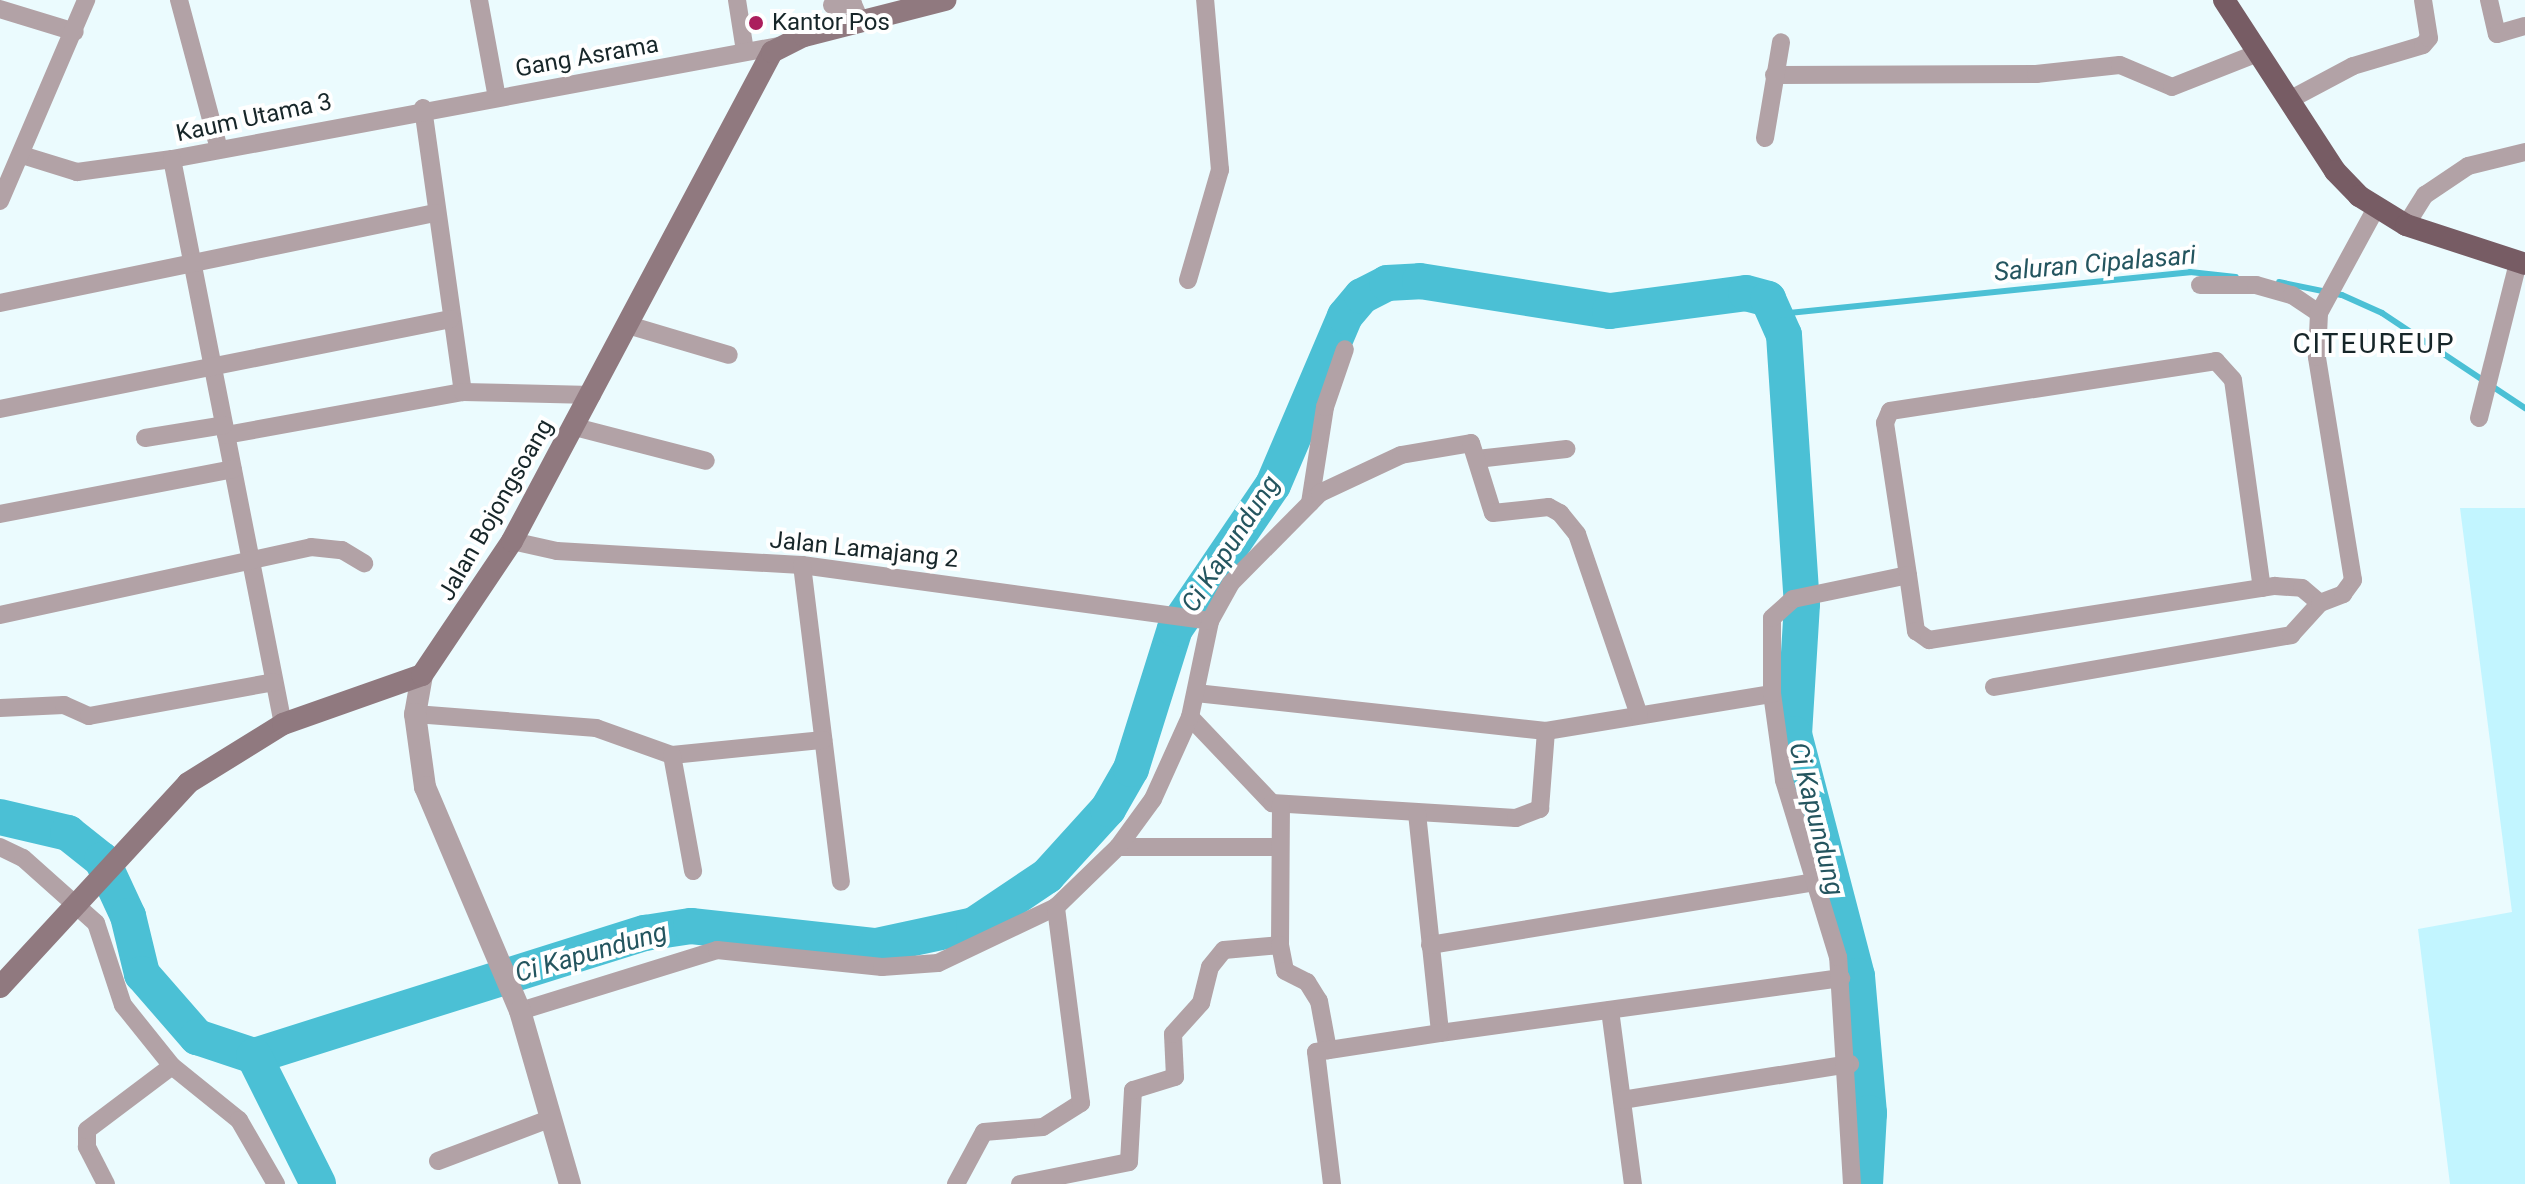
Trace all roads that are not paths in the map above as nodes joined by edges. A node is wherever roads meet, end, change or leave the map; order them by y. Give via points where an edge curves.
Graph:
1 (86, 0) edge
2 (179, 0) edge
3 (479, 0) edge
4 (737, 0) edge
5 (945, 0) edge
6 (1205, 0) edge
7 (2224, 0) edge
8 (2423, 0) edge
9 (2489, 0) edge
10 (0, 9) edge
11 (833, 11) edge
12 (2525, 26) edge
13 (75, 32) junction
14 (1781, 42) dead end
15 (779, 46) junction
16 (745, 51) junction
17 (2258, 53) junction
18 (1774, 75) junction
19 (496, 93) junction
20 (2289, 100) junction
21 (423, 108) junction
22 (1765, 138) dead end
23 (219, 149) junction
24 (2525, 152) edge
25 (22, 155) junction
26 (172, 159) junction
27 (0, 201) edge
28 (2376, 208) junction
29 (435, 213) junction
30 (2406, 225) junction
31 (2521, 264) edge
32 (193, 266) junction
33 (1188, 280) dead end
34 (2200, 285) dead end
35 (0, 303) edge
36 (2321, 310) junction
37 (450, 319) junction
38 (628, 325) junction
39 (1345, 349) dead end
40 (729, 355) dead end
41 (212, 366) junction
42 (463, 392) junction
43 (592, 395) junction
44 (0, 409) edge
45 (2479, 418) dead end
46 (575, 427) junction
47 (225, 430) junction
48 (145, 438) dead end
49 (1566, 449) dead end
50 (1477, 459) junction
51 (706, 461) dead end
52 (233, 469) junction
53 (1310, 503) junction
54 (0, 514) edge
55 (512, 541) junction
56 (250, 558) junction
57 (364, 563) dead end
58 (802, 565) junction
59 (1908, 575) junction
60 (2262, 588) junction
61 (2320, 603) junction
62 (0, 615) edge
63 (1205, 620) junction
64 (422, 675) junction
65 (274, 682) junction
66 (1994, 687) dead end
67 (1196, 693) junction
68 (1772, 694) junction
69 (0, 708) edge
70 (415, 714) junction
71 (1639, 715) junction
72 (1190, 717) junction
73 (283, 724) junction
74 (1546, 731) junction
75 (823, 740) junction
76 (672, 755) junction
77 (1281, 805) junction
78 (1417, 813) junction
79 (0, 847) edge
80 (1118, 847) junction
81 (1280, 847) junction
82 (693, 871) dead end
83 (1821, 881) junction
84 (841, 882) dead end
85 (78, 904) junction
86 (1056, 907) junction
87 (1280, 945) junction
88 (1430, 945) junction
89 (1841, 978) junction
90 (0, 987) edge
91 (516, 1003) junction
92 (1610, 1010) junction
93 (1440, 1033) junction
94 (1328, 1050) junction
95 (1850, 1064) junction
96 (172, 1066) junction
97 (1622, 1100) junction
98 (552, 1118) junction
99 (438, 1161) dead end
100 (106, 1184) edge
101 (276, 1184) edge
102 (570, 1184) edge
103 (956, 1184) edge
104 (1020, 1184) edge
105 (1332, 1184) edge
106 (1633, 1184) edge
107 (1852, 1184) edge

1 - 13 street
2 - 23 street
3 - 19 street, Gang Asrama
4 - 16 street
5 - 11 main road via 861,23
6 - 33 street via 1220,170
7 - 17 main road
8 - 20 street via 2429,38 2423,45 2329,76
9 - 12 street via 2497,34
10 - 13 street
11 - 15 main road
13 - 25 street
14 - 18 street
15 - 16 street, Gang Asrama
15 - 38 main road, Jalan Bojongsoang via 753,82
16 - 19 street, Gang Asrama via 520,96
17 - 18 street via 2172,87 2120,65 2036,74
17 - 20 main road
18 - 22 street
19 - 21 street, Kaum Utama 3
20 - 28 main road via 2335,171
21 - 23 street, Kaum Utama 3
21 - 29 street
23 - 26 street, Kaum Utama 3
24 - 30 street via 2468,166 2425,195
25 - 26 street, Kaum Utama 3 via 77,172
25 - 27 street
26 - 32 street
28 - 30 main road
28 - 36 street
29 - 32 street
29 - 37 street
30 - 31 main road
31 - 45 street
32 - 35 street
32 - 41 street
34 - 36 street via 2256,285
36 - 61 street via 2317,357 2353,580 2350,589
37 - 41 street
37 - 42 street
38 - 40 street
38 - 43 main road, Jalan Bojongsoang
39 - 53 street via 1325,407
41 - 44 street
41 - 47 street
42 - 43 street
42 - 47 street
43 - 46 main road, Jalan Bojongsoang
46 - 51 street
46 - 55 main road, Jalan Bojongsoang
47 - 48 street
47 - 52 street
49 - 50 street
50 - 53 street via 1467,442 1401,455 1332,484
50 - 71 street via 1493,513 1549,507 1577,534
52 - 54 street
52 - 56 street
53 - 63 street via 1231,583
55 - 58 street, Jalan Lamajang 2 via 557,551
55 - 64 main road, Jalan Bojongsoang
56 - 57 street via 311,547 342,550
56 - 62 street
56 - 65 street
58 - 63 street, Jalan Lamajang 2
58 - 75 street
59 - 60 street via 1916,631 1929,640
59 - 60 street via 1885,423 1890,411 2216,361 2233,380
59 - 68 street via 1793,599 1772,618
60 - 61 street via 2292,584
61 - 66 street via 2291,635
63 - 67 street
64 - 70 street
64 - 73 main road
65 - 69 street via 89,716 64,705
65 - 73 street
67 - 72 street
67 - 74 street
68 - 71 street
68 - 83 street via 1784,780
70 - 76 street via 596,728
70 - 91 street via 438,829
71 - 74 street
72 - 77 street via 1255,792
72 - 80 street via 1153,799
73 - 85 main road via 188,783
74 - 78 street via 1540,809 1516,818
75 - 76 street
75 - 84 street
76 - 82 street
77 - 78 street
77 - 81 street
78 - 88 street
79 - 85 street via 23,858
80 - 81 street
80 - 86 street
81 - 87 street
83 - 88 street
83 - 89 street
85 - 90 main road
85 - 96 street via 96,923 123,1005
86 - 91 street via 938,963 882,967 717,950
86 - 103 street via 1081,1103 1043,1127 984,1132
87 - 94 street via 1285,971 1307,982 1319,1001
87 - 104 street via 1224,950 1213,959 1201,1003 1173,1034 1175,1077 1133,1090 1129,1162
88 - 93 street
89 - 92 street
89 - 95 street
91 - 98 street
92 - 93 street
92 - 97 street
93 - 94 street
94 - 105 street via 1316,1052
95 - 97 street
95 - 107 street
96 - 100 street via 87,1130 87,1147
96 - 101 street via 225,1104
97 - 106 street
98 - 99 street
98 - 102 street

